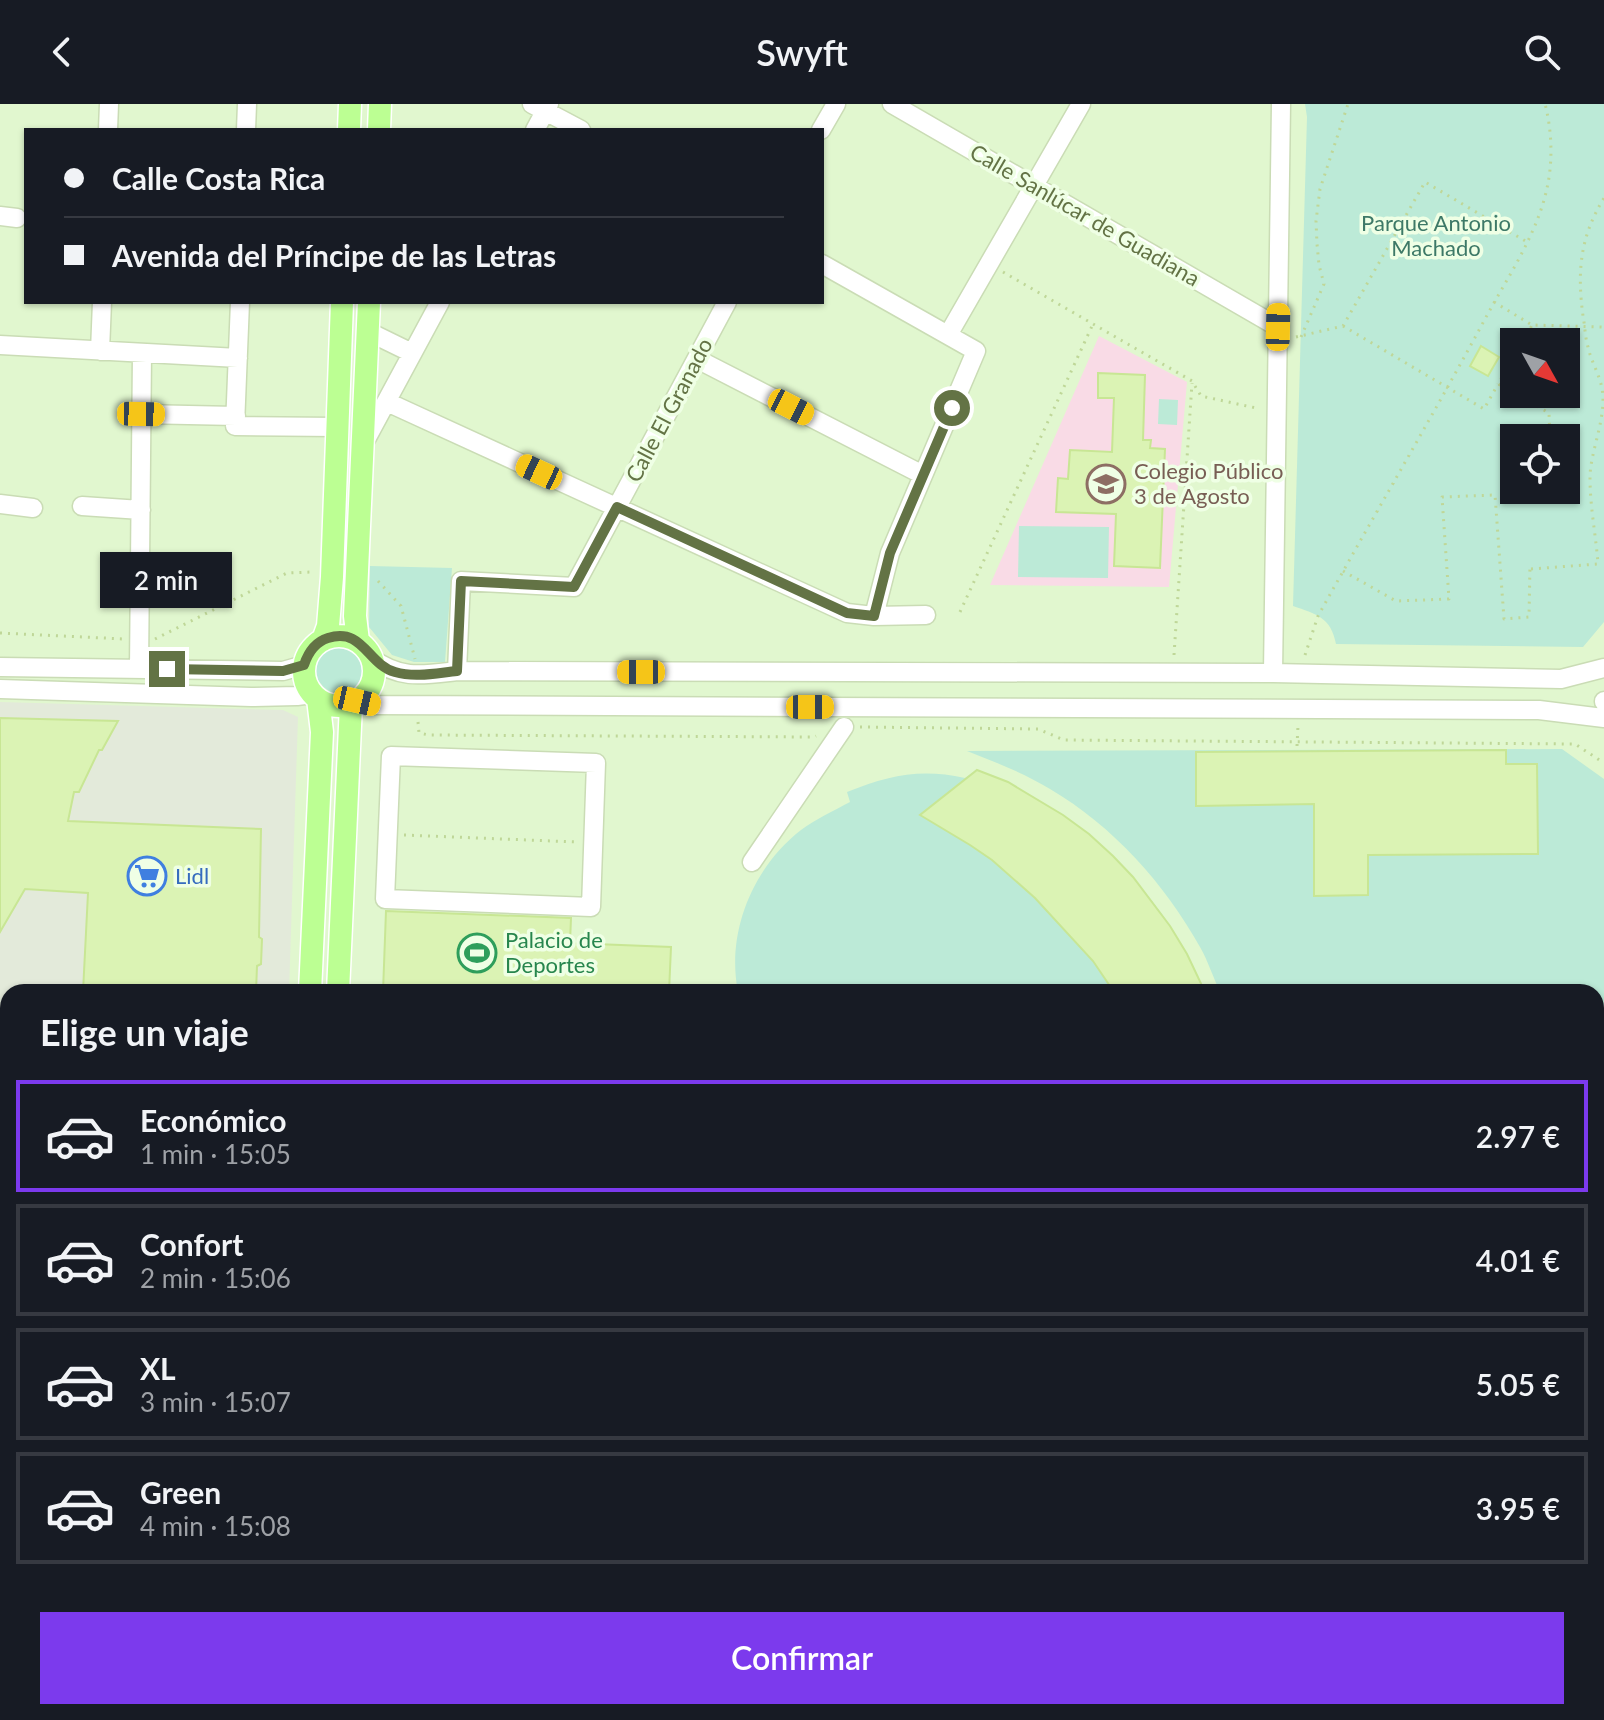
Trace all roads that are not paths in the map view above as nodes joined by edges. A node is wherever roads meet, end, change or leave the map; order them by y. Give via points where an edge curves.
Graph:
1 (109, 104) edge
2 (247, 104) edge
3 (350, 104) edge
4 (380, 104) edge
5 (836, 104) edge
6 (892, 104) edge
7 (1081, 104) edge
8 (1281, 104) edge
9 (542, 106) edge
10 (108, 128) edge
11 (246, 128) edge
12 (349, 128) edge
13 (379, 128) edge
14 (536, 128) edge
15 (578, 128) edge
16 (822, 128) edge
17 (1034, 186) junction
18 (824, 265) edge
19 (102, 304) edge
20 (240, 304) edge
21 (342, 304) edge
22 (369, 304) edge
23 (439, 304) edge
24 (726, 304) edge
25 (1278, 327) junction
26 (367, 331) junction
27 (948, 335) junction
28 (0, 345) edge
29 (100, 351) junction
30 (142, 353) junction
31 (412, 353) junction
32 (238, 358) junction
33 (697, 359) junction
34 (387, 402) junction
35 (141, 414) junction
36 (236, 416) junction
37 (337, 427) junction
38 (363, 445) junction
39 (923, 475) junction
40 (0, 504) edge
41 (82, 506) dead end
42 (617, 507) junction
43 (33, 508) dead end
44 (141, 510) junction
45 (926, 615) dead end
46 (874, 616) junction
47 (323, 640) junction
48 (365, 650) junction
49 (304, 665) junction
50 (0, 667) edge
51 (1604, 668) edge
52 (139, 669) junction
53 (457, 671) junction
54 (1273, 673) junction
55 (0, 689) edge
56 (315, 697) junction
57 (354, 703) junction
58 (1604, 718) edge
59 (844, 727) dead end
60 (388, 834) joint
61 (752, 862) dead end
62 (310, 984) edge
63 (338, 984) edge

1 - 10 street
2 - 11 street
3 - 12 main road
4 - 13 main road
5 - 16 street
6 - 17 street, Calle Sanlúcar de Guadiana
7 - 17 street
8 - 25 street
9 - 14 street
9 - 15 street
17 - 25 street, Calle Sanlúcar de Guadiana
17 - 27 street
18 - 27 street
19 - 29 street
20 - 32 street
21 - 37 main road
22 - 26 main road
23 - 31 street
24 - 33 street, Calle El Granado
25 - 54 street
26 - 31 street
26 - 38 main road
27 - 39 street via 976,351
28 - 29 street
29 - 30 street
30 - 32 street
30 - 35 street
31 - 34 street
32 - 36 street
33 - 39 street
33 - 42 street, Calle El Granado
34 - 38 street
34 - 42 street
35 - 36 street
35 - 44 street
36 - 37 street via 235,426
37 - 47 main road via 332,577
38 - 48 main road via 355,616
39 - 46 street via 890,553
40 - 43 street
41 - 44 street
42 - 46 street via 847,613
42 - 53 street, Calle El Granado via 574,587 461,581
44 - 52 street
45 - 46 street
47 - 48 main road via 352,638
47 - 49 main road
48 - 53 street via 396,672
48 - 57 main road via 374,670 372,682
49 - 52 street via 283,671
49 - 56 main road via 305,681
50 - 52 street
51 - 54 street via 1561,679
53 - 54 street
55 - 56 street
56 - 57 main road via 334,706
56 - 62 main road via 322,732
57 - 58 street via 1539,710
57 - 63 main road
59 - 61 street
60 - 60 street via 385,899 591,907 596,763 391,756

